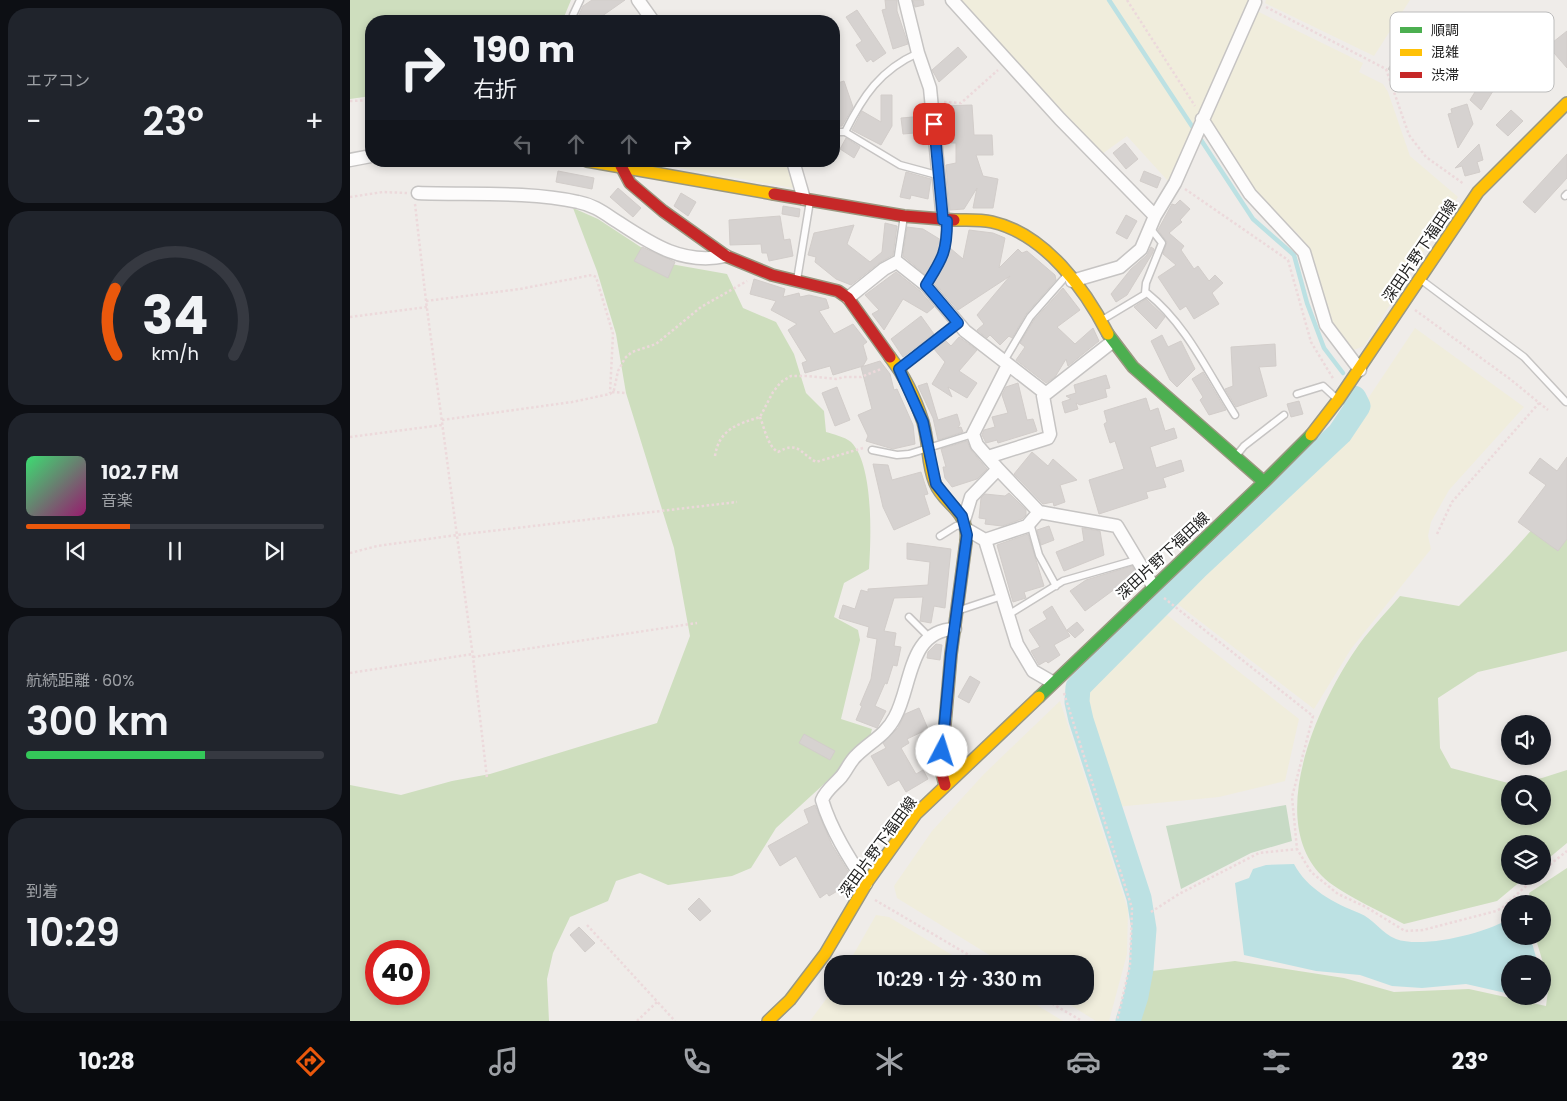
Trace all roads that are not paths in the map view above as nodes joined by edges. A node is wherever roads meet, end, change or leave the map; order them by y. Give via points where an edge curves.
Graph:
1 (580, 0) edge
2 (638, 0) edge
3 (905, 0) edge
4 (952, 0) edge
5 (1255, 2) road end
6 (573, 15) edge
7 (649, 15) edge
8 (918, 53) junction
9 (1567, 102) edge
10 (1202, 119) junction
11 (840, 132) edge
12 (845, 132) junction
13 (365, 157) edge
14 (350, 160) edge
15 (622, 167) edge
16 (626, 167) edge
17 (795, 167) edge
18 (937, 174) junction
19 (418, 193) road end
20 (807, 200) junction
21 (904, 216) junction
22 (1155, 216) junction
23 (945, 221) junction
24 (1151, 229) junction
25 (726, 256) junction
26 (897, 262) junction
27 (1070, 277) junction
28 (1419, 278) junction
29 (797, 281) junction
30 (926, 285) junction
31 (1145, 293) junction
32 (848, 298) junction
33 (1101, 320) junction
34 (958, 323) junction
35 (1112, 342) junction
36 (1006, 363) junction
37 (897, 367) junction
38 (1360, 370) junction
39 (1045, 392) junction
40 (1297, 394) dead end
41 (1340, 397) junction
42 (1566, 402) edge
43 (1235, 415) dead end
44 (1284, 415) dead end
45 (972, 434) junction
46 (928, 448) junction
47 (872, 450) road end
48 (1235, 456) junction
49 (988, 457) junction
50 (998, 469) junction
51 (1264, 482) junction
52 (1039, 512) junction
53 (1030, 523) junction
54 (965, 524) junction
55 (940, 536) dead end
56 (985, 540) junction
57 (1136, 560) junction
58 (1056, 586) junction
59 (1153, 586) junction
60 (1002, 596) junction
61 (957, 611) junction
62 (1008, 615) junction
63 (909, 617) dead end
64 (955, 628) junction
65 (929, 637) junction
66 (1054, 680) junction
67 (945, 785) junction
68 (864, 888) junction
69 (768, 1021) edge

1 - 6 lane
2 - 7 street
3 - 8 street
4 - 22 street via 1060,120
5 - 10 street
8 - 12 lane via 898,64 866,93
8 - 18 street via 930,88
9 - 28 street, 深田片野下福田線 via 1478,192
10 - 22 street via 1175,183
10 - 38 street via 1250,194 1304,252 1326,325
11 - 12 lane
12 - 18 lane via 900,165
13 - 14 street
15 - 25 street via 630,183
16 - 20 street
17 - 20 street
18 - 23 street
19 - 25 street via 550,197 578,202 596,207 669,252 709,260
20 - 21 street
20 - 29 lane
21 - 23 street
21 - 26 lane
22 - 24 street
23 - 27 street via 975,219 1006,226 1044,249
23 - 30 lane via 947,245 944,256
24 - 27 street via 1141,249 1128,262 1110,271
24 - 31 lane via 1162,243
25 - 29 street
26 - 30 street
26 - 32 street
27 - 33 street
27 - 36 lane via 1030,318
28 - 38 street, 深田片野下福田線
28 - 42 lane via 1524,357
29 - 32 street via 838,291
30 - 34 street
31 - 33 lane
31 - 43 lane via 1155,299 1187,334
32 - 37 street
33 - 35 street
34 - 36 street
34 - 37 lane
35 - 39 street
35 - 48 street via 1134,367
36 - 39 street
36 - 45 street
37 - 46 street via 923,422
38 - 41 street, 深田片野下福田線
39 - 49 street via 1048,438
40 - 41 lane via 1324,386
41 - 51 street, 深田片野下福田線 via 1317,428
44 - 48 lane
45 - 46 lane
45 - 49 street
46 - 47 lane via 898,455
46 - 54 street via 936,484
48 - 51 street
49 - 50 street
50 - 52 street
50 - 54 street via 971,497
51 - 59 street, 深田片野下福田線
52 - 53 street
52 - 57 street via 1117,526
53 - 56 street
53 - 58 lane via 1039,555
54 - 55 lane
54 - 56 street
54 - 61 street via 966,552
56 - 60 street
57 - 58 lane via 1063,581
57 - 59 street
58 - 62 lane
59 - 66 street, 深田片野下福田線
60 - 61 lane
60 - 62 street
61 - 64 street
62 - 66 street via 1017,644 1033,671
63 - 65 lane
64 - 65 street
64 - 67 street via 940,770
65 - 68 street via 920,647 895,718 880,738 857,754 841,777 824,793 822,800
66 - 67 street, 深田片野下福田線
67 - 68 street, 深田片野下福田線 via 916,814
68 - 69 street, 深田片野下福田線 via 825,954 790,1000

